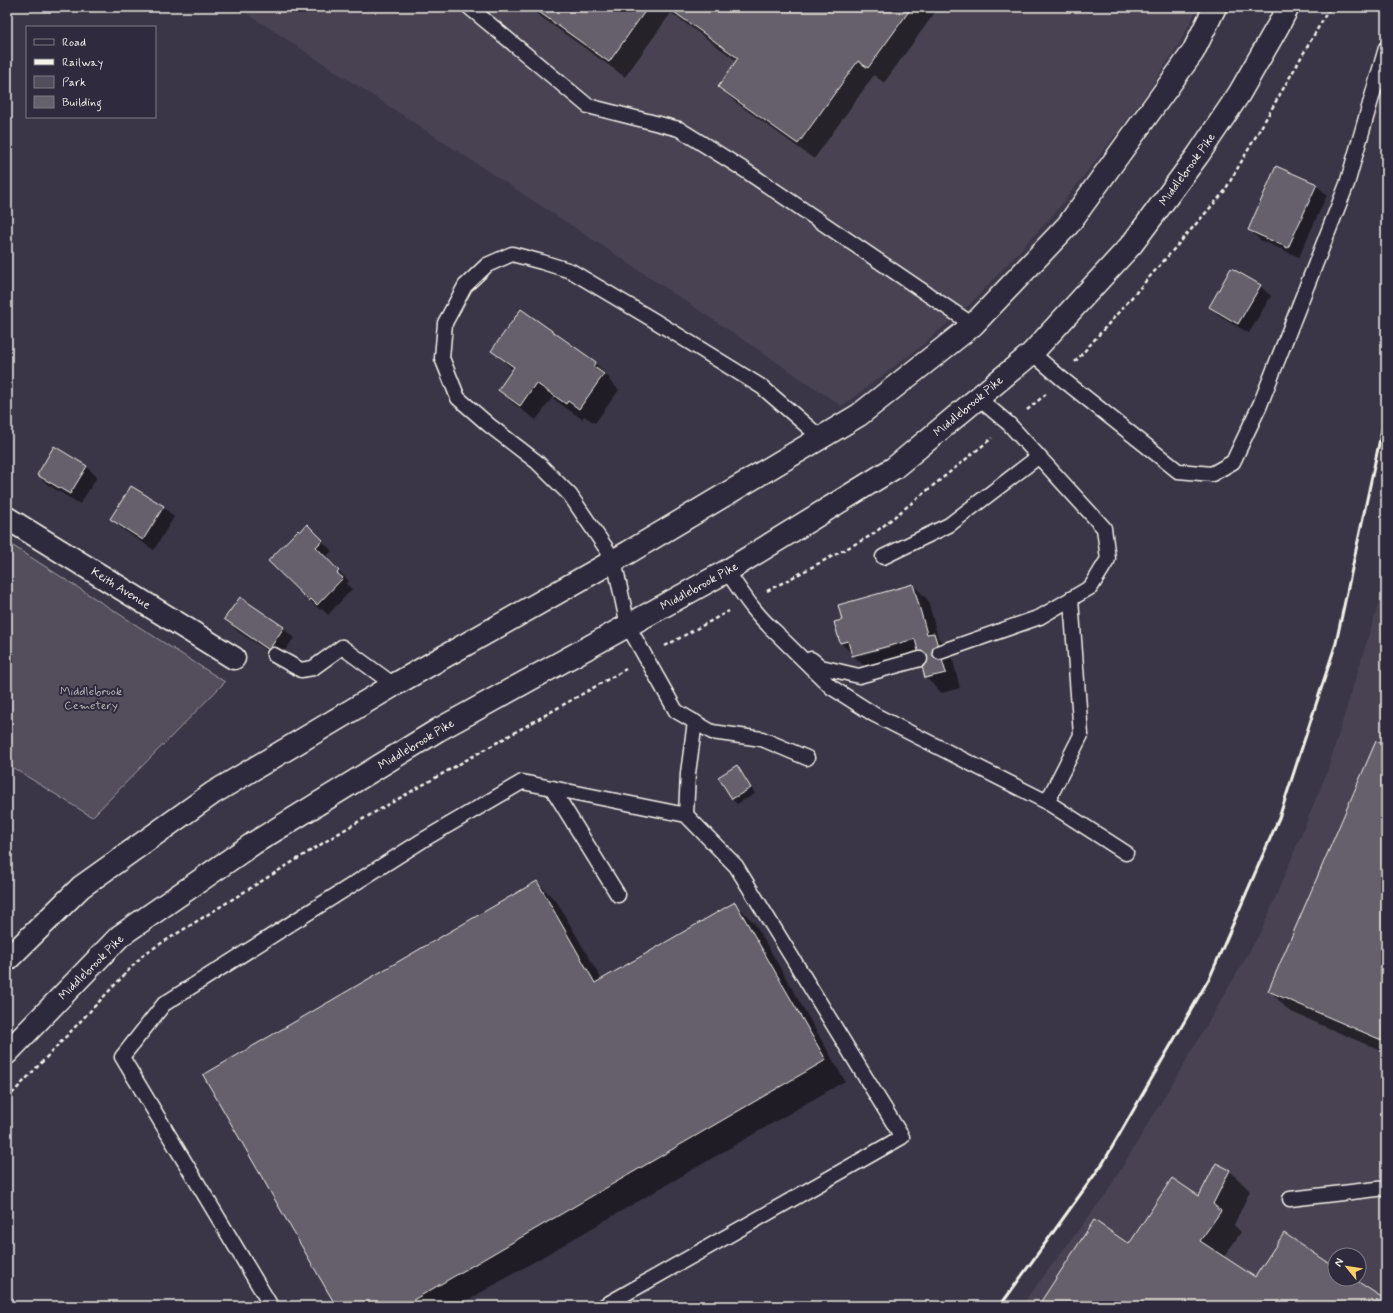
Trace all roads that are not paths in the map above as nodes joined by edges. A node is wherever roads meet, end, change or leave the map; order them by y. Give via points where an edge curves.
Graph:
1 (469, 7) edge
2 (1215, 7) edge
3 (1288, 7) edge
4 (1386, 48) edge
5 (974, 325) junction
6 (1032, 353) junction
7 (978, 398) junction
8 (820, 438) junction
9 (1038, 457) junction
10 (7, 518) edge
11 (883, 557) dead end
12 (614, 560) junction
13 (727, 571) junction
14 (1071, 599) junction
15 (628, 626) junction
16 (770, 627) junction
17 (940, 652) dead end
18 (274, 655) dead end
19 (234, 658) dead end
20 (920, 659) dead end
21 (394, 685) junction
22 (695, 722) junction
23 (807, 758) dead end
24 (552, 788) junction
25 (1047, 802) junction
26 (686, 815) junction
27 (1126, 853) dead end
28 (618, 895) dead end
29 (7, 960) edge
30 (7, 1053) edge
31 (1386, 1188) edge
32 (1290, 1199) dead end
33 (271, 1306) edge
34 (604, 1306) edge

1 - 5 lane via 588,106 679,129 743,169
2 - 5 main road via 1193,52 1068,225
3 - 6 main road, Middlebrook Pike via 1239,94 1198,155 1132,244
4 - 6 lane via 1346,184 1260,405 1233,462 1212,474 1178,471
5 - 8 main road via 859,415
6 - 7 main road, Middlebrook Pike
7 - 9 lane via 1009,424
7 - 13 main road, Middlebrook Pike via 894,468
8 - 12 main road
8 - 12 lane via 762,387 571,271 512,254 487,265 465,286 446,323 442,358 458,398 537,462 570,495
9 - 11 lane via 949,525
9 - 14 lane via 1104,528 1108,559 1091,587
10 - 19 main road, Keith Avenue
12 - 15 lane
12 - 21 main road
13 - 15 main road, Middlebrook Pike
13 - 16 lane via 747,601
14 - 17 lane via 1040,617
14 - 25 lane via 1081,735
15 - 22 lane via 676,711
15 - 30 main road, Middlebrook Pike via 438,730 254,843 120,936
16 - 20 lane via 821,667 859,676
16 - 25 lane via 831,687 875,715
18 - 21 lane via 301,670 313,668 342,647
21 - 29 main road via 214,793 81,887
22 - 23 lane via 712,732 762,740
22 - 26 lane via 688,773
24 - 26 lane
24 - 28 lane
24 - 33 lane via 522,782 423,840 164,1004 122,1057
25 - 27 lane
26 - 34 lane via 736,866 902,1137
31 - 32 lane

